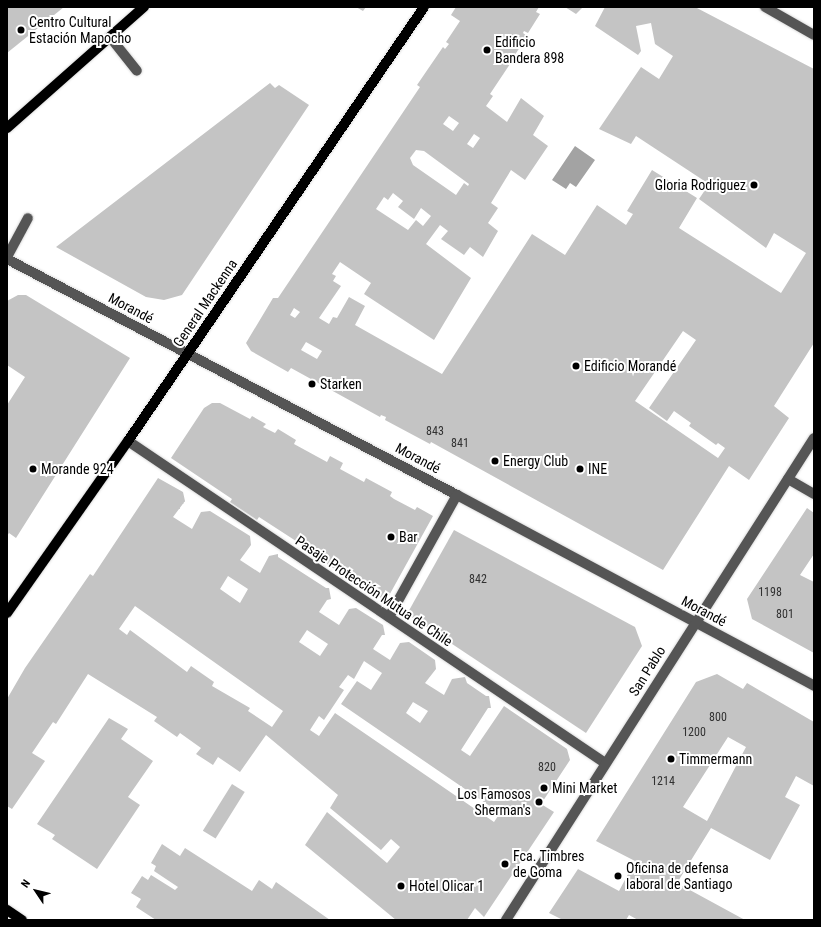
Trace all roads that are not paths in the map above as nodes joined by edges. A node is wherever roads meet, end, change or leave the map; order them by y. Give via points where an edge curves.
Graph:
1 (144, 7) edge
2 (424, 7) edge
3 (764, 7) edge
4 (814, 35) edge
5 (110, 37) junction
6 (137, 71) dead end
7 (7, 128) edge
8 (28, 218) dead end
9 (7, 258) edge
10 (188, 353) junction
11 (814, 438) edge
12 (128, 441) junction
13 (788, 479) junction
14 (814, 494) edge
15 (457, 495) junction
16 (7, 613) edge
17 (389, 618) junction
18 (695, 622) junction
19 (814, 686) edge
20 (605, 763) junction
21 (7, 910) edge
22 (22, 920) edge
23 (506, 920) edge

1 - 5 main road
2 - 10 main road, General Mackenna
3 - 4 street
5 - 6 street
5 - 7 main road
8 - 9 street
9 - 10 street, Morandé
10 - 12 main road, General Mackenna
10 - 15 street, Morandé
11 - 13 street, San Pablo
12 - 16 main road, General Mackenna
12 - 17 street, Pasaje Protección Mutua de Chile
13 - 14 street
13 - 18 street, San Pablo
15 - 17 street
15 - 18 street, Morandé
17 - 20 street, Pasaje Protección Mutua de Chile
18 - 19 street, Morandé
18 - 20 street, San Pablo
20 - 23 street, San Pablo
21 - 22 main road

